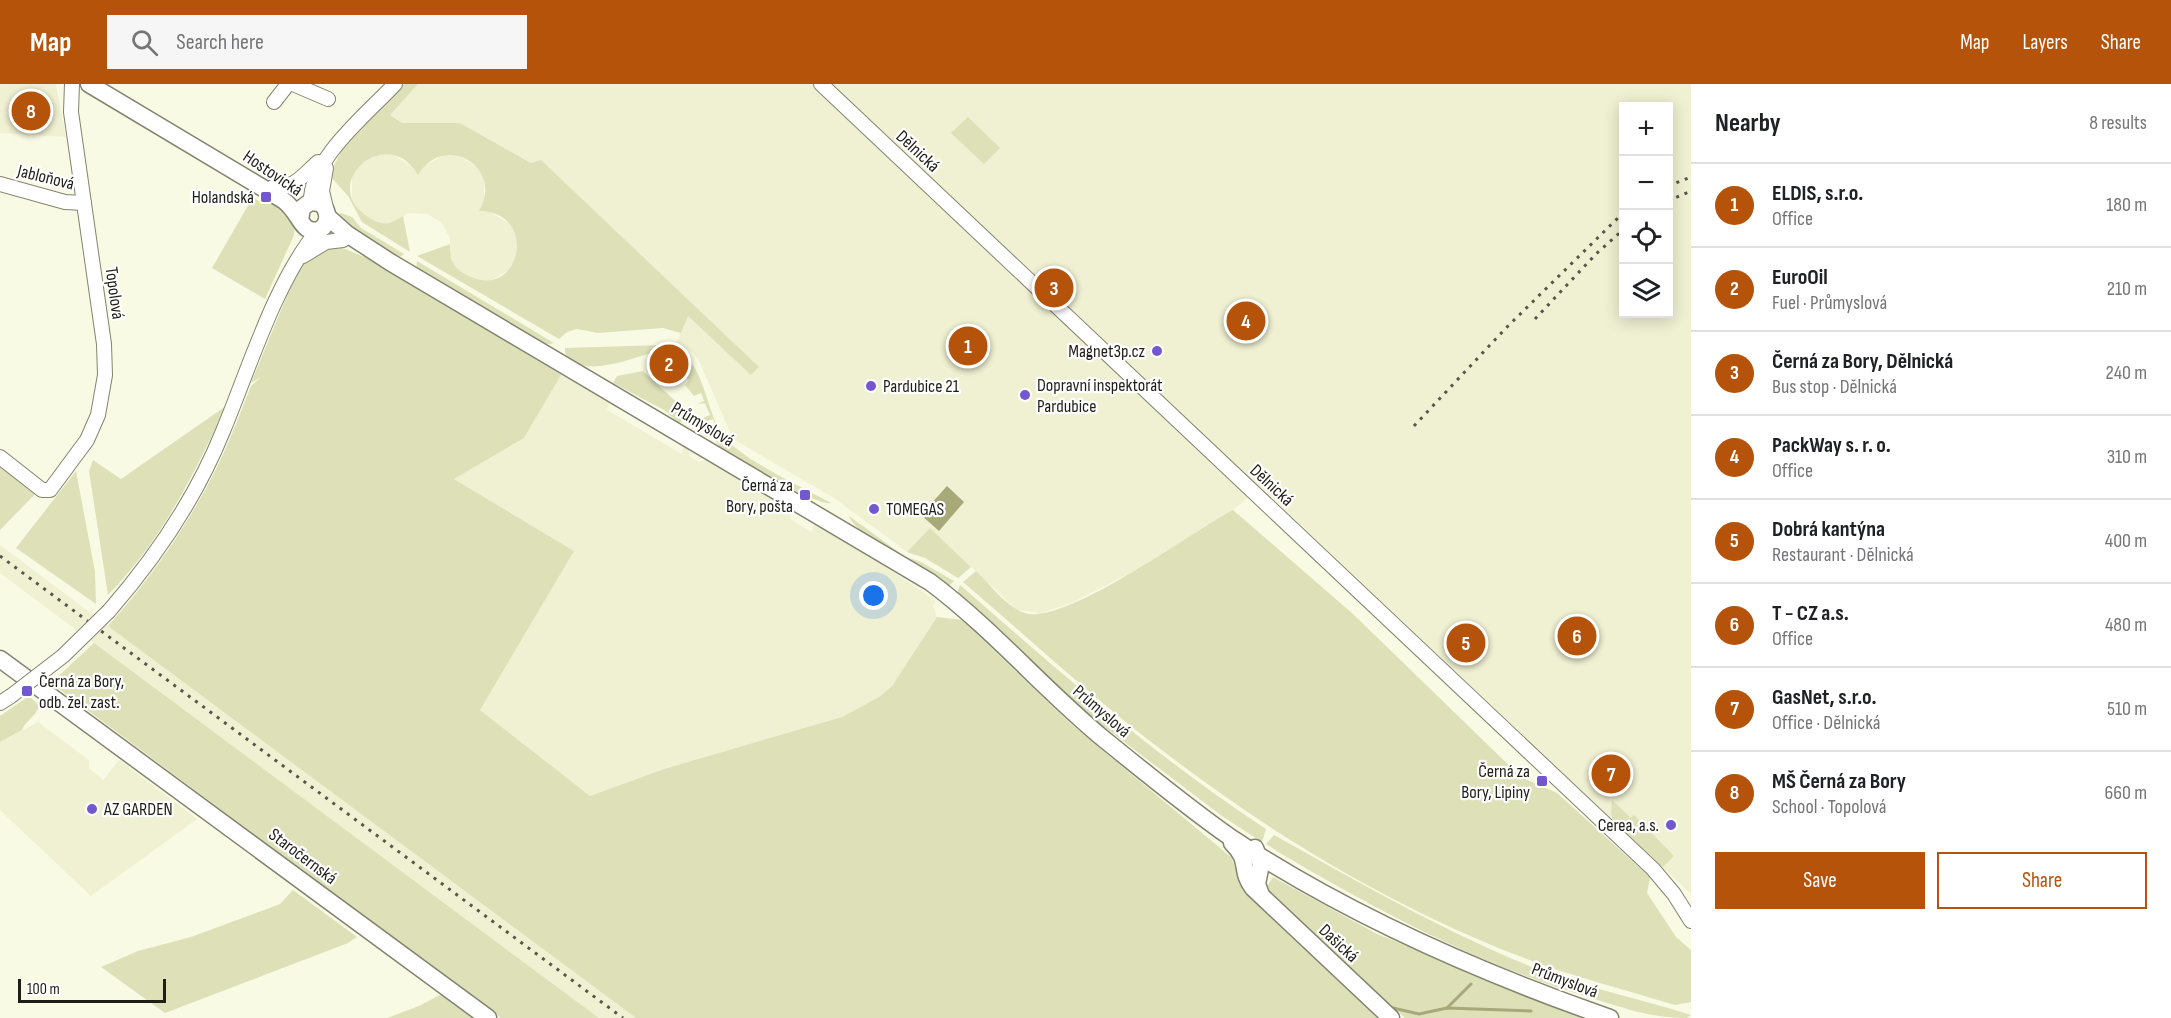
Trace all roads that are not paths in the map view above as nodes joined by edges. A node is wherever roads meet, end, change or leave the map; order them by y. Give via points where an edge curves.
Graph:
1 (72, 84) edge
2 (89, 84) edge
3 (288, 84) edge
4 (293, 84) edge
5 (395, 84) edge
6 (821, 84) edge
7 (328, 99) dead end
8 (274, 102) dead end
9 (338, 145) junction
10 (220, 162) junction
11 (0, 184) edge
12 (273, 187) junction
13 (84, 203) junction
14 (319, 212) junction
15 (301, 222) junction
16 (343, 240) junction
17 (390, 262) junction
18 (294, 267) junction
19 (275, 305) junction
20 (0, 458) edge
21 (0, 649) edge
22 (0, 659) edge
23 (1016, 659) junction
24 (6, 699) edge
25 (95, 726) junction
26 (1211, 823) joint
27 (1256, 860) junction
28 (1690, 919) edge
29 (1506, 978) junction
30 (488, 1018) edge
31 (1391, 1018) edge
32 (1610, 1018) edge

1 - 13 street, Topolová via 71,112
2 - 10 main road, Hostovická
3 - 8 street
4 - 7 street
5 - 9 street
6 - 28 street, Dělnická via 1653,869
9 - 12 street via 293,184
9 - 14 street via 323,180
10 - 12 main road, Hostovická
10 - 15 main road, Hostovická via 290,205
11 - 13 street, Jabloňová via 64,202
12 - 14 main road, Hostovická
13 - 20 street, Topolová via 104,344 104,387 98,415 82,450 54,487 46,491
14 - 15 main road, Hostovická via 302,208
14 - 15 main road, Hostovická via 310,230
14 - 16 main road, Průmyslová
14 - 17 main road, Průmyslová
14 - 18 street, Hostovická
15 - 19 street, Hostovická
16 - 17 main road, Průmyslová
16 - 18 street via 330,240 315,248
17 - 23 main road, Průmyslová via 930,582
18 - 19 street, Hostovická
19 - 24 street, Hostovická, bridge via 216,450 162,545 109,611 63,656
21 - 25 main road, Staročernská
22 - 25 main road, Staročernská
23 - 26 main road, Průmyslová via 1085,724
23 - 27 main road, Průmyslová via 1107,736 1247,837
25 - 30 main road, Staročernská
26 - 27 main road, Dašická via 1242,854
27 - 29 main road, Průmyslová via 1277,866 1387,927
27 - 29 main road, Průmyslová via 1266,854 1305,872 1397,925
27 - 31 main road, Dašická via 1247,880
29 - 32 main road, Průmyslová

